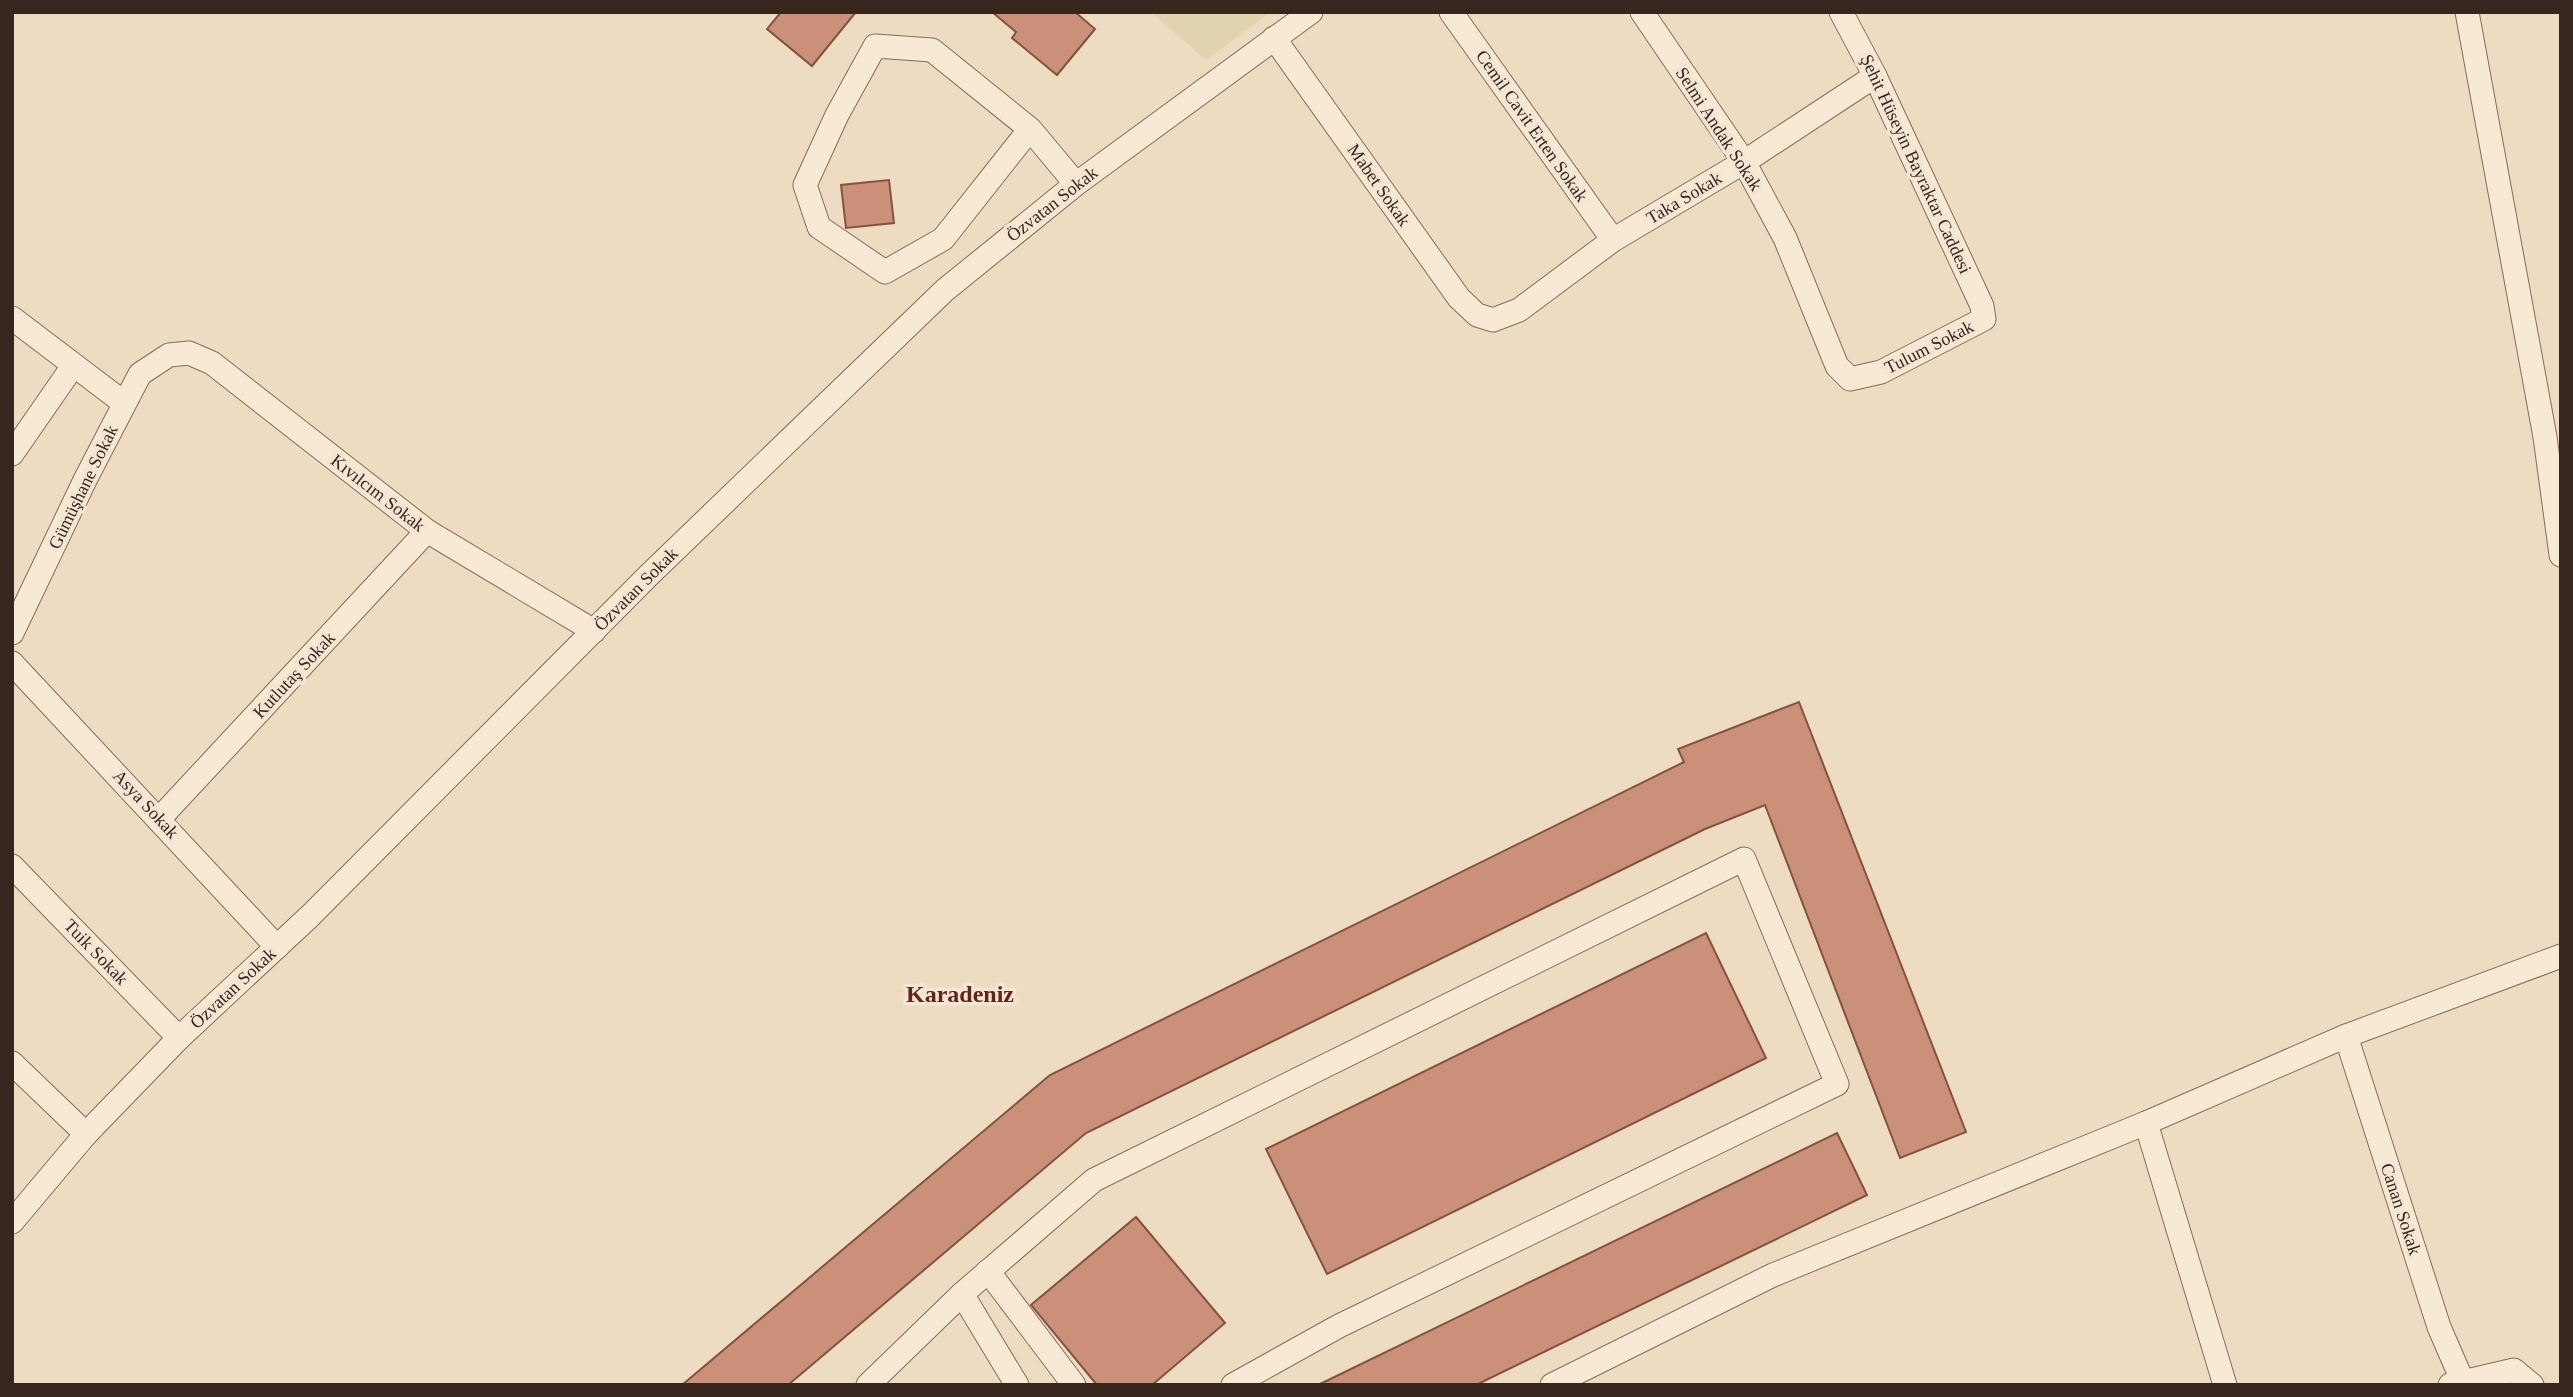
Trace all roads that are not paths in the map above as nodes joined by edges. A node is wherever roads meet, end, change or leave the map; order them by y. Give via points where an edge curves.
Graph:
1 (1311, 12) edge
2 (1451, 12) edge
3 (1642, 12) edge
4 (1841, 12) edge
5 (2467, 12) edge
6 (1274, 38) junction
7 (1875, 76) junction
8 (1030, 129) junction
9 (1744, 162) junction
10 (1076, 184) junction
11 (1613, 240) junction
12 (12, 318) edge
13 (1984, 319) joint
14 (1493, 320) joint
15 (169, 355) joint
16 (72, 366) junction
17 (1837, 366) joint
18 (124, 403) junction
19 (12, 454) edge
20 (427, 531) junction
21 (2561, 555) edge
22 (594, 631) junction
23 (12, 633) edge
24 (12, 663) edge
25 (160, 818) junction
26 (12, 866) edge
27 (277, 947) junction
28 (2561, 956) edge
29 (2346, 1036) junction
30 (179, 1038) junction
31 (12, 1063) edge
32 (2146, 1123) junction
33 (86, 1134) junction
34 (12, 1222) edge
35 (988, 1271) junction
36 (962, 1294) junction
37 (2456, 1383) edge
38 (869, 1385) edge
39 (1017, 1385) edge
40 (1074, 1385) edge
41 (1233, 1385) edge
42 (1552, 1385) edge
43 (2225, 1385) edge
44 (2532, 1385) edge

1 - 6 street, Özvatan Sokak
2 - 11 street, Cemil Cavit Erten Sokak
3 - 9 street, Selmi Andak Sokak
4 - 7 street, Şehit Hüseyin Bayraktar Caddesi
5 - 21 street via 2545,437
6 - 10 street, Özvatan Sokak
6 - 14 street, Mabet Sokak via 1459,298 1477,315
7 - 9 street, Taka Sokak
7 - 13 street, Şehit Hüseyin Bayraktar Caddesi
8 - 8 street via 943,239 885,272 818,227 805,185 875,46 932,50
8 - 10 street
9 - 11 street, Taka Sokak
9 - 17 street, Selmi Andak Sokak via 1785,238
10 - 22 street, Özvatan Sokak via 945,290
11 - 14 street, Taka Sokak via 1519,310
12 - 16 street
13 - 17 street, Tulum Sokak via 1881,372 1850,379
15 - 18 street, Gümüşhane Sokak via 140,374
15 - 20 street, Kıvılcım Sokak via 189,353 212,363
16 - 18 street
16 - 19 street
18 - 23 street, Gümüşhane Sokak
20 - 22 street, Kıvılcım Sokak
20 - 25 street, Kutlutaş Sokak
22 - 27 street, Özvatan Sokak
24 - 25 street, Asya Sokak
25 - 27 street, Asya Sokak
26 - 30 street, Tuik Sokak
27 - 30 street, Özvatan Sokak
28 - 29 street
29 - 32 street
29 - 37 street, Canan Sokak
30 - 33 street, Özvatan Sokak
31 - 33 street
32 - 42 street via 1773,1275
32 - 43 street
33 - 34 street, Özvatan Sokak
35 - 36 street
35 - 40 street
35 - 41 street via 1094,1180 1744,859 1838,1084 1339,1326
36 - 38 street
36 - 39 street
37 - 44 street via 2514,1370

